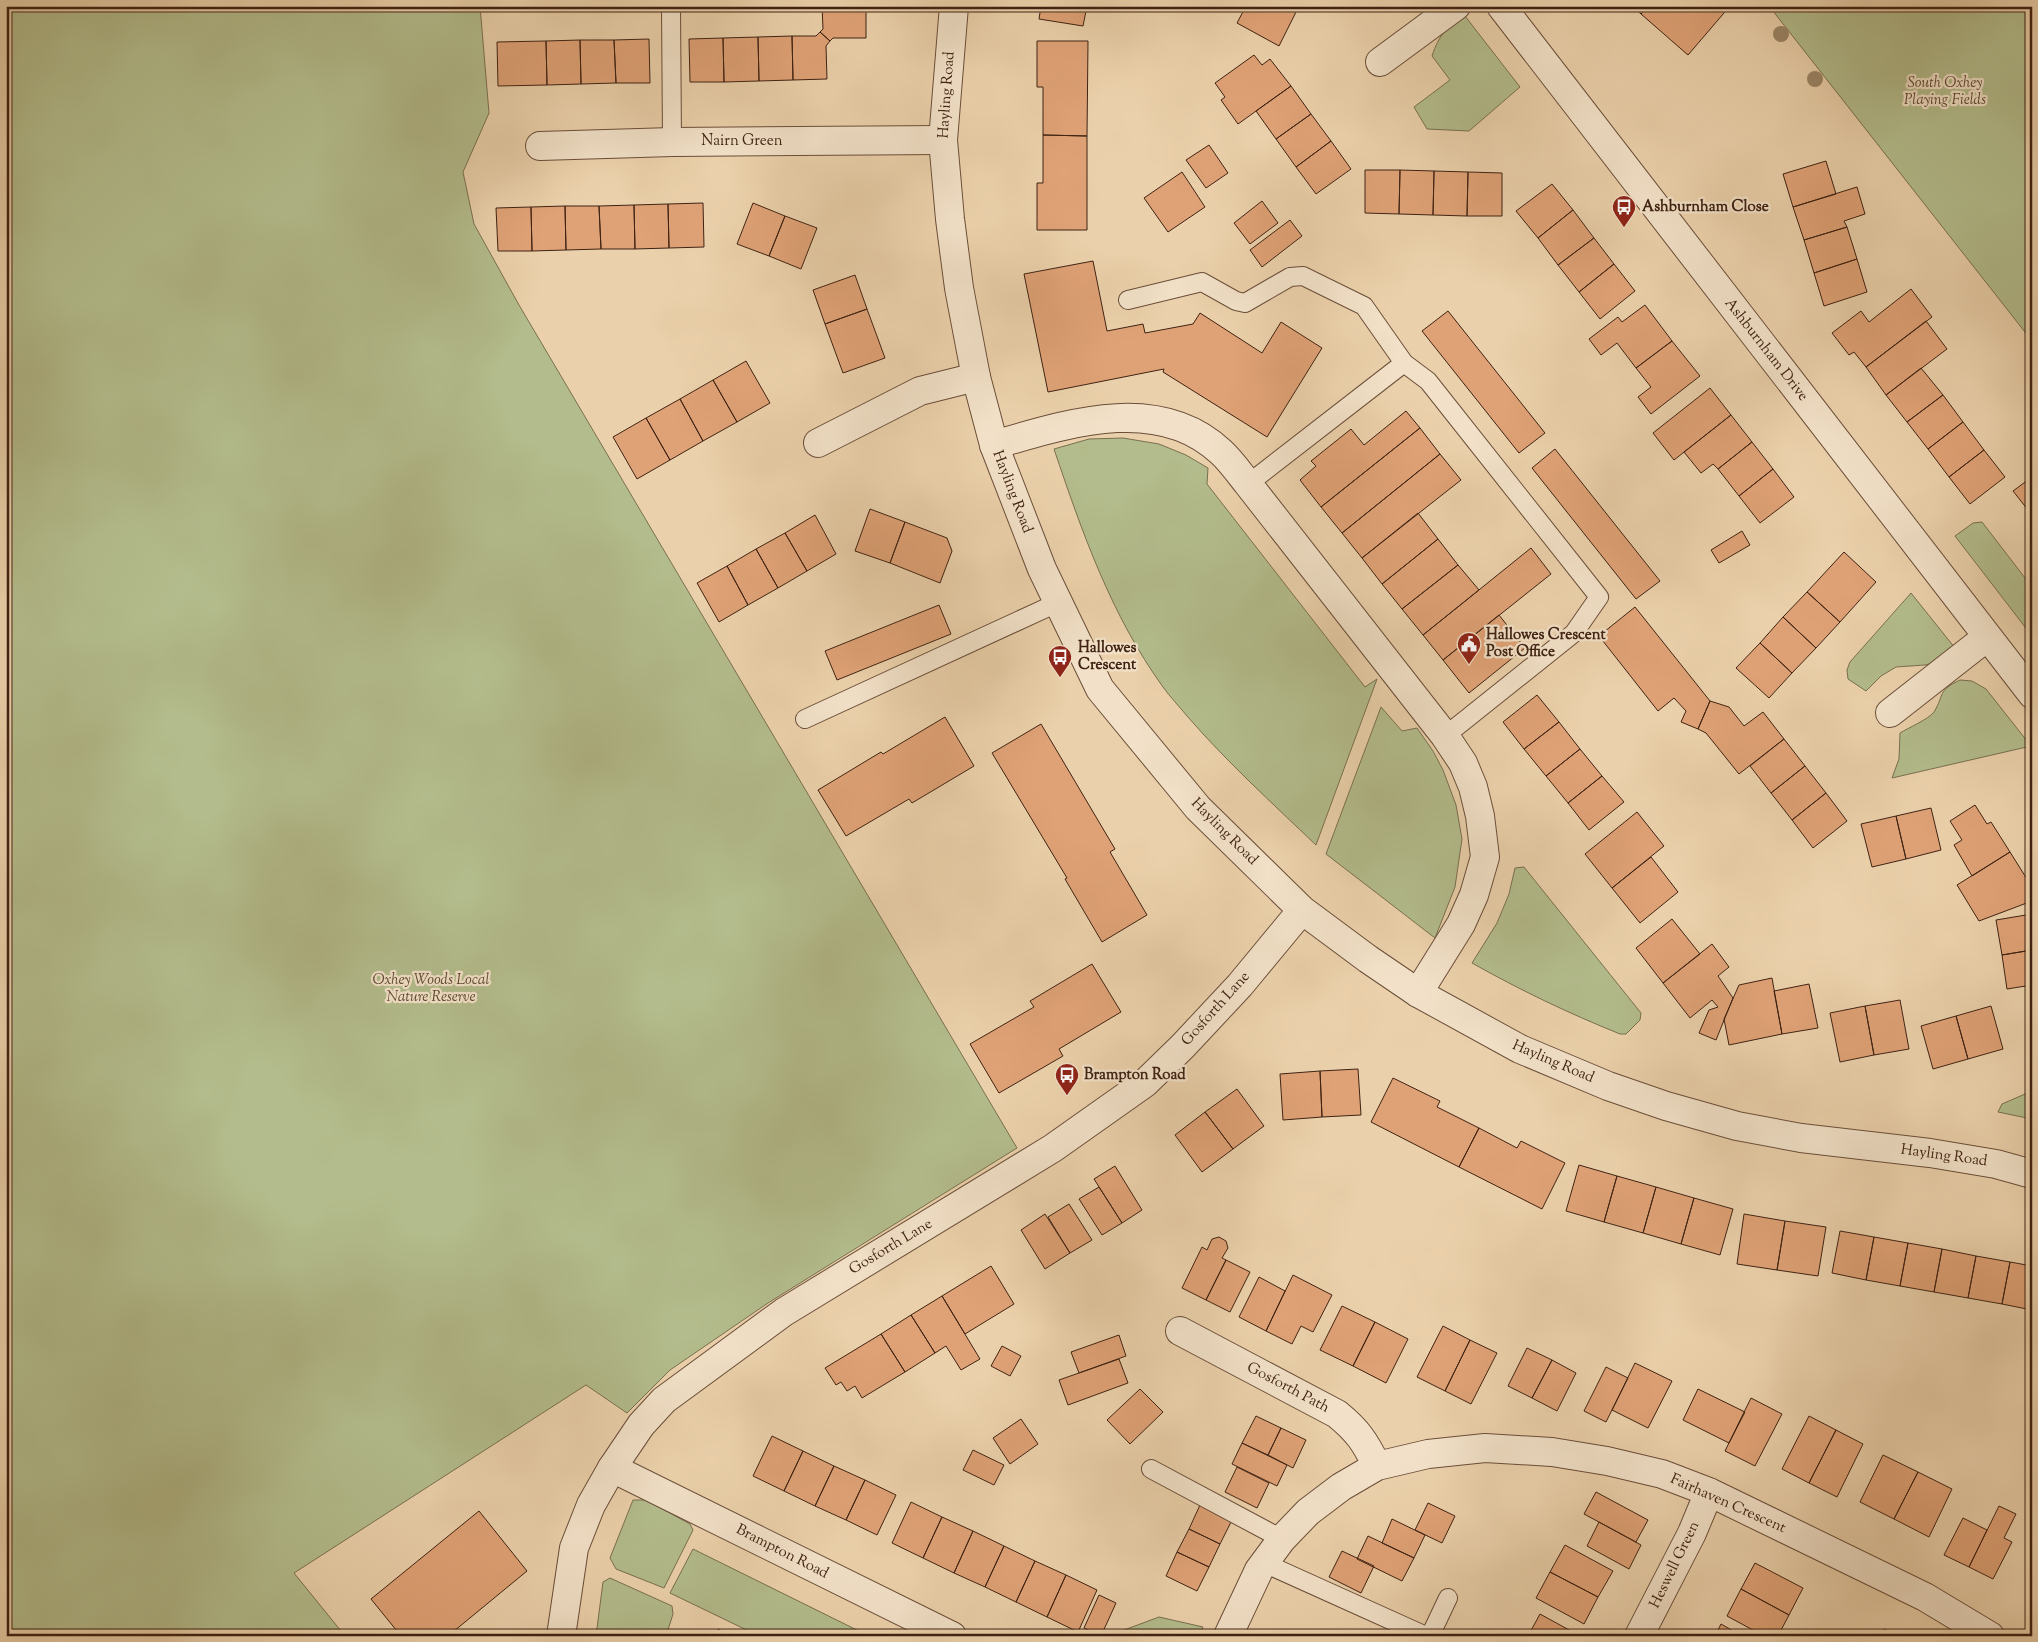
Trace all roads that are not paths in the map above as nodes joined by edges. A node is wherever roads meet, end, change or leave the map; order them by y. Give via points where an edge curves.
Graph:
1 (671, 6) edge
2 (954, 6) edge
3 (1456, 6) edge
4 (1501, 6) edge
5 (1380, 62) dead end
6 (943, 140) junction
7 (672, 142) junction
8 (540, 146) dead end
9 (1128, 300) dead end
10 (1404, 363) junction
11 (976, 377) junction
12 (818, 443) dead end
13 (994, 445) junction
14 (1248, 484) junction
15 (1057, 603) junction
16 (1988, 637) junction
17 (2032, 694) edge
18 (1890, 714) dead end
19 (805, 719) dead end
20 (1445, 736) junction
21 (1302, 910) junction
22 (1418, 992) junction
23 (2032, 1174) edge
24 (1180, 1331) dead end
25 (1378, 1466) junction
26 (612, 1468) junction
27 (1151, 1469) dead end
28 (1709, 1492) junction
29 (1282, 1539) junction
30 (1264, 1563) junction
31 (1448, 1598) dead end
32 (561, 1636) edge
33 (952, 1636) edge
34 (1228, 1636) edge
35 (1426, 1636) edge
36 (1430, 1636) edge
37 (1639, 1636) edge
38 (1990, 1636) edge

1 - 7 lane
2 - 6 street, Hayling Road
3 - 5 street
4 - 16 street, Ashburnham Drive
6 - 7 street, Nairn Green
6 - 11 street, Hayling Road via 959,288
7 - 8 street, Nairn Green
9 - 10 lane via 1202,282 1236,302 1245,303 1290,277 1303,276 1364,306
10 - 14 lane
10 - 20 lane via 1428,381 1599,597 1574,633
11 - 12 street via 920,391
11 - 13 street, Hayling Road
13 - 14 street via 1105,418 1144,418 1173,424 1198,436 1221,451
13 - 15 street, Hayling Road
14 - 20 street
15 - 19 lane
15 - 21 street, Hayling Road via 1100,689 1198,808
16 - 17 street, Ashburnham Drive
16 - 18 street
20 - 22 street via 1463,763 1473,787 1485,857 1461,924
21 - 22 street, Hayling Road
21 - 26 street, Gosforth Lane via 1240,985 1145,1082 1053,1148 784,1312 664,1400 641,1425
22 - 23 street, Hayling Road via 1520,1049 1608,1086 1675,1108 1736,1126 1783,1135 1930,1152
24 - 25 street, Gosforth Path via 1337,1414 1366,1443
25 - 28 street, Fairhaven Crescent via 1428,1454 1485,1448 1552,1452 1662,1474
25 - 29 street, Fairhaven Crescent via 1341,1487 1308,1512
26 - 32 street, Gosforth Lane via 591,1505 574,1548
26 - 33 street, Brampton Road
27 - 29 lane
28 - 37 street, Heswell Green via 1692,1533
28 - 38 street, Fairhaven Crescent via 1925,1598
29 - 30 street, Fairhaven Crescent
30 - 34 street, Fairhaven Crescent
30 - 35 lane
31 - 36 lane

